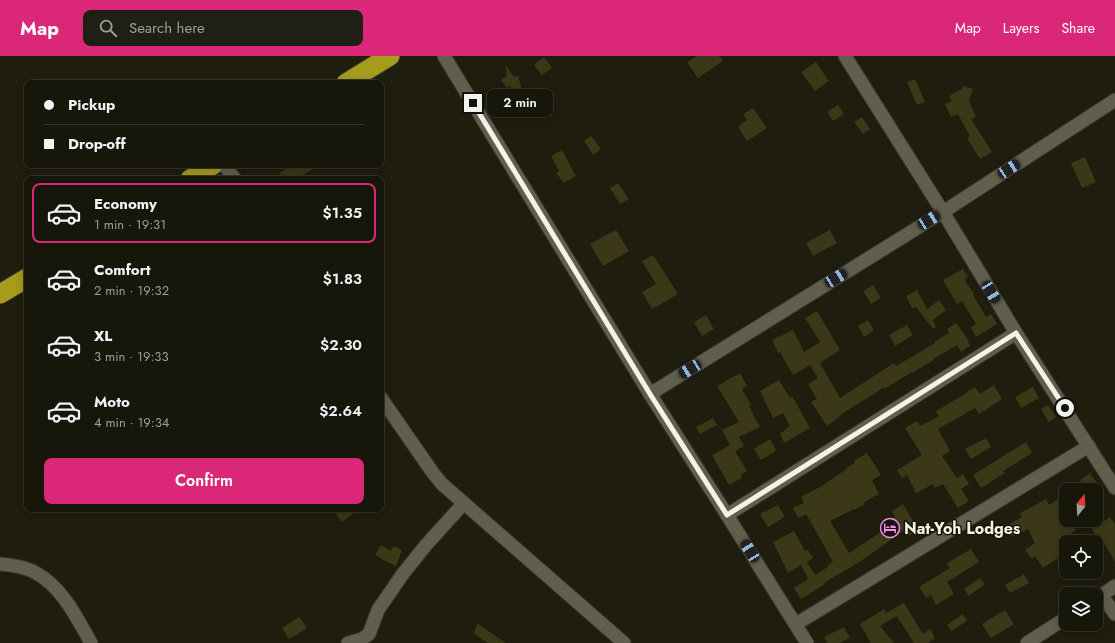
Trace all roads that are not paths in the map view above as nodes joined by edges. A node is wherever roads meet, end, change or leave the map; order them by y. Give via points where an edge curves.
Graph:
1 (390, 56) edge
2 (444, 56) edge
3 (845, 56) edge
4 (351, 80) edge
5 (1115, 100) edge
6 (208, 168) edge
7 (226, 168) edge
8 (195, 176) edge
9 (233, 176) edge
10 (942, 212) junction
11 (24, 280) edge
12 (0, 294) edge
13 (1016, 333) junction
14 (650, 394) junction
15 (384, 402) edge
16 (1089, 446) junction
17 (1115, 488) edge
18 (464, 504) junction
19 (727, 515) junction
20 (0, 564) edge
21 (1115, 586) edge
22 (1103, 594) edge
23 (1103, 601) edge
24 (1115, 614) edge
25 (1059, 622) edge
26 (796, 624) junction
27 (91, 643) edge
28 (348, 643) edge
29 (624, 643) edge
30 (807, 643) edge
31 (1027, 643) edge

1 - 4 highway
2 - 14 street
3 - 10 street
5 - 10 street
6 - 8 highway
7 - 9 street
10 - 13 street
10 - 14 street
11 - 12 highway
13 - 16 street
13 - 19 street
14 - 19 street
15 - 18 street via 433,473
16 - 17 street
16 - 26 street
18 - 28 street via 426,545 402,576 378,610 369,634
18 - 29 street
19 - 26 street
20 - 27 street via 35,572 55,588 76,616
21 - 22 street
23 - 24 street
25 - 31 street
26 - 30 street

